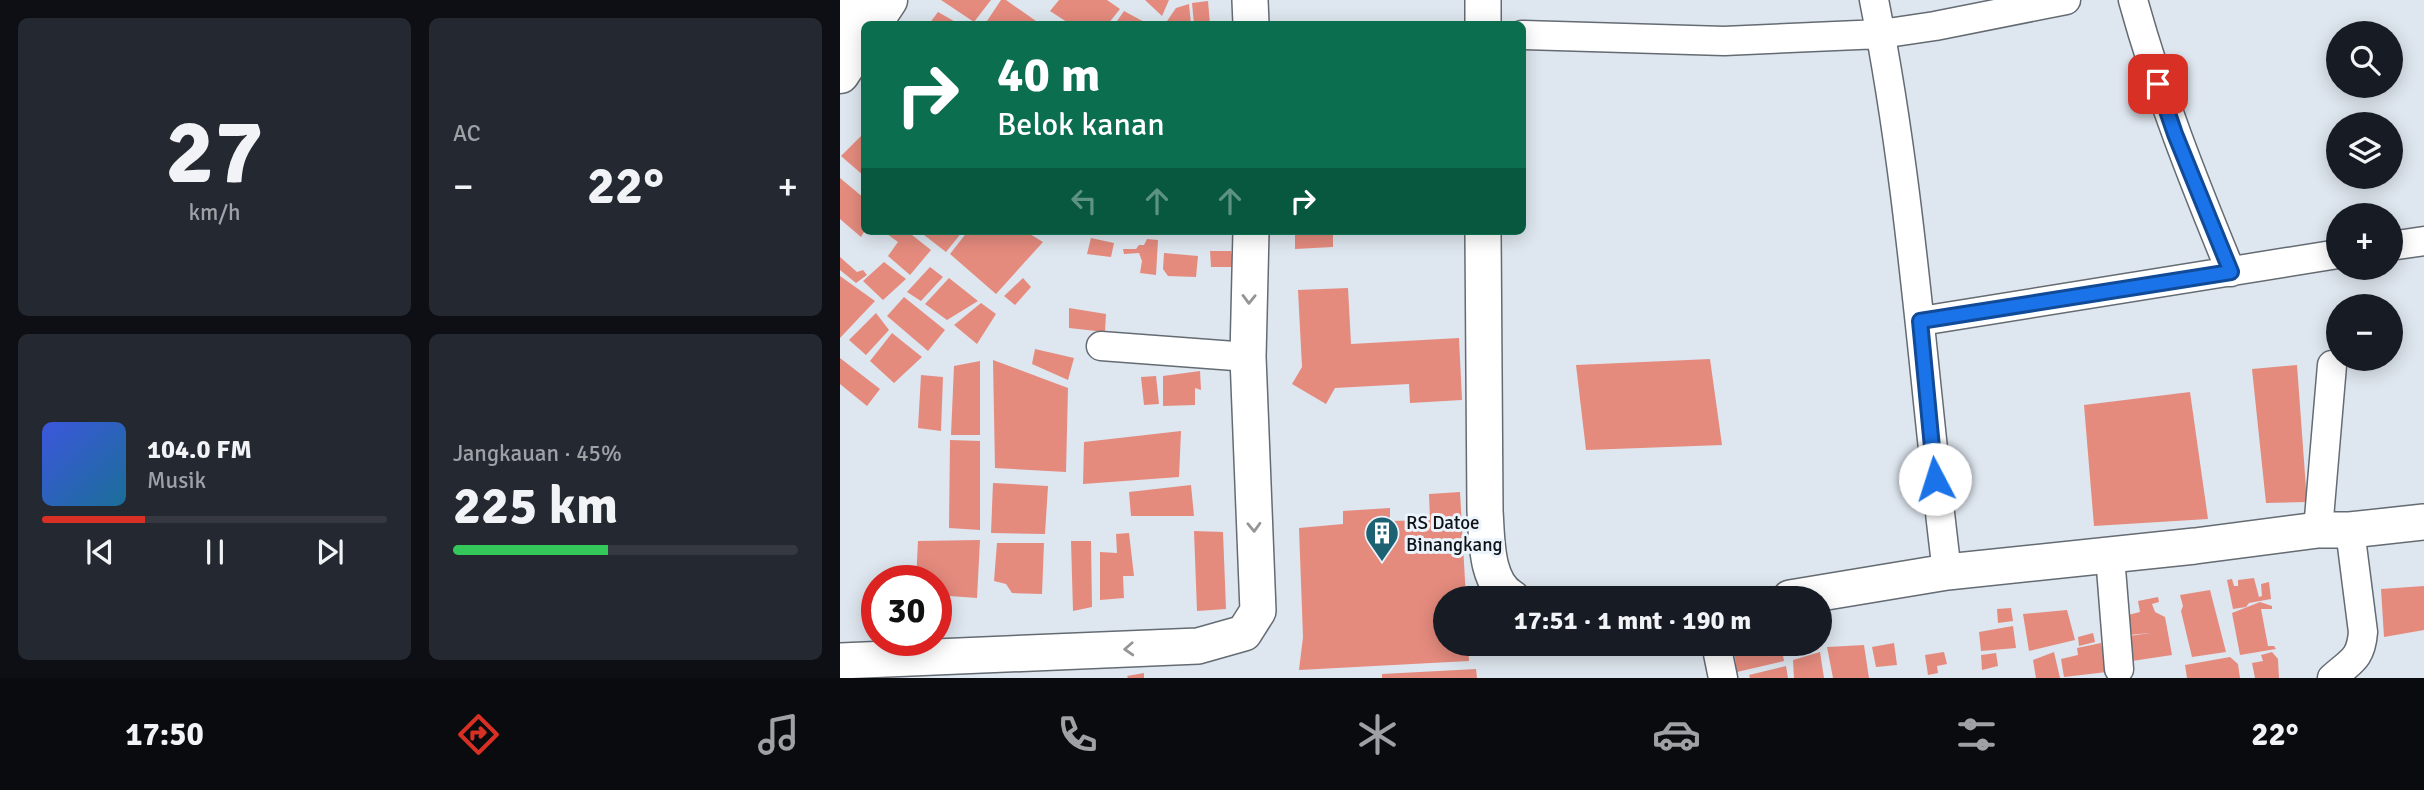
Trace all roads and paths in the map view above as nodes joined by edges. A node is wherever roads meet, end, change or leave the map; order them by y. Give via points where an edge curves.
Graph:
1 (857, 0) edge
2 (888, 0) edge
3 (1250, 0) edge
4 (1483, 0) edge
5 (1874, 0) edge
6 (2066, 0) edge
7 (2133, 0) edge
8 (874, 21) edge
9 (1251, 21) edge
10 (1483, 21) edge
11 (840, 24) edge
12 (1881, 34) junction
13 (1526, 35) edge
14 (861, 42) edge
15 (840, 74) edge
16 (1251, 235) edge
17 (1483, 235) edge
18 (2424, 241) edge
19 (2403, 244) edge
20 (2326, 256) edge
21 (2231, 272) junction
22 (1920, 321) junction
23 (1101, 346) dead end
24 (1248, 357) junction
25 (2332, 371) edge
26 (2424, 522) edge
27 (2334, 530) junction
28 (2110, 556) junction
29 (1947, 572) junction
30 (1500, 586) edge
31 (1832, 591) edge
32 (1718, 656) edge
33 (854, 667) edge
34 (2119, 669) dead end
35 (1723, 678) edge
36 (2332, 678) edge

1 - 11 highway
2 - 8 highway
3 - 9 street
4 - 10 street
5 - 12 street
6 - 12 street
7 - 21 street via 2175,134
12 - 13 street via 1724,41
12 - 22 street
14 - 15 highway
16 -> 24 street
17 - 30 street via 1485,498 1488,553
18 - 19 street
20 - 21 street
21 - 22 street
22 - 29 street
23 - 24 street
24 -> 33 street via 1258,611 1244,633 1198,646
25 - 27 street
26 - 27 street
27 - 28 street
27 - 36 street via 2363,632 2361,653
28 - 29 street
28 - 34 street
29 - 31 street
32 - 35 street

